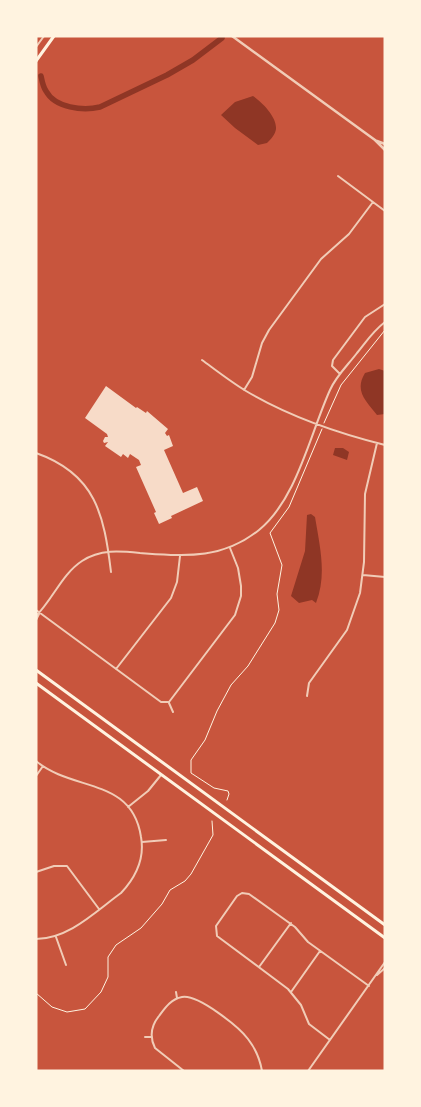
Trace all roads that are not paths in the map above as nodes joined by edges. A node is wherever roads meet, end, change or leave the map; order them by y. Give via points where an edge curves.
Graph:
1 (44, 36) edge
2 (54, 36) edge
3 (232, 36) edge
4 (36, 46) edge
5 (36, 61) edge
6 (375, 140) junction
7 (385, 144) edge
8 (385, 150) edge
9 (338, 176) dead end
10 (373, 202) junction
11 (385, 211) edge
12 (385, 304) edge
13 (385, 322) edge
14 (202, 360) dead end
15 (340, 375) junction
16 (244, 390) junction
17 (317, 424) junction
18 (377, 443) junction
19 (385, 445) edge
20 (36, 453) edge
21 (230, 548) junction
22 (108, 551) junction
23 (180, 556) junction
24 (111, 572) dead end
25 (363, 575) junction
26 (385, 577) edge
27 (36, 610) edge
28 (40, 612) junction
29 (36, 618) edge
30 (116, 669) junction
31 (36, 670) edge
32 (36, 683) edge
33 (307, 696) dead end
34 (168, 702) junction
35 (173, 712) dead end
36 (36, 761) edge
37 (43, 766) junction
38 (162, 775) junction
39 (36, 776) edge
40 (128, 806) junction
41 (166, 840) dead end
42 (142, 842) junction
43 (36, 872) edge
44 (239, 890) dead end
45 (240, 894) junction
46 (99, 909) junction
47 (291, 923) junction
48 (385, 924) edge
49 (216, 936) junction
50 (56, 937) junction
51 (212, 937) dead end
52 (385, 938) edge
53 (36, 939) edge
54 (320, 952) junction
55 (385, 962) edge
56 (66, 965) dead end
57 (259, 967) junction
58 (385, 968) edge
59 (376, 977) junction
60 (369, 986) junction
61 (176, 992) dead end
62 (291, 992) junction
63 (177, 998) junction
64 (146, 1037) dead end
65 (151, 1037) junction
66 (330, 1040) junction
67 (184, 1071) edge
68 (262, 1071) edge
69 (308, 1071) edge

1 - 4 street
2 - 5 main road
3 - 6 street
6 - 7 street
6 - 8 street
9 - 10 street
10 - 11 street
10 - 16 street via 349,234 321,259 269,330
12 - 15 street via 365,317 333,360 332,366
13 - 15 street
14 - 16 street
15 - 17 street via 330,390
16 - 17 street
17 - 18 street
17 - 21 street via 290,490 277,511 260,530
18 - 19 street
18 - 25 street via 365,494
20 - 22 street via 66,466 82,482 99,511
21 - 23 street
21 - 34 street via 241,586 235,615
22 - 23 street
22 - 24 street
22 - 28 street via 89,557 75,567
23 - 30 street via 177,582 171,598
25 - 26 street
25 - 33 street via 352,619 309,684
27 - 28 street
28 - 29 street
28 - 30 street
30 - 34 street via 161,702
31 - 48 main road
32 - 38 main road
34 - 35 street
36 - 37 street
37 - 39 street
37 - 40 street via 66,778 108,790
38 - 40 street
38 - 52 main road
40 - 42 street via 137,822
41 - 42 street
42 - 46 street via 140,863 133,878 121,893
43 - 46 street via 67,866
44 - 45 street
45 - 47 street via 250,894
45 - 49 street via 216,926
46 - 50 street
47 - 54 street
47 - 57 street
49 - 51 street
49 - 57 street
50 - 53 street
50 - 56 street
54 - 60 street
54 - 62 street
55 - 59 street
57 - 62 street
58 - 59 street
59 - 60 street
60 - 66 street
61 - 63 street
62 - 66 street via 309,1024
63 - 65 street via 154,1022
63 - 68 street via 198,999 241,1031 253,1047
64 - 65 street
65 - 67 street via 159,1052
66 - 69 street

